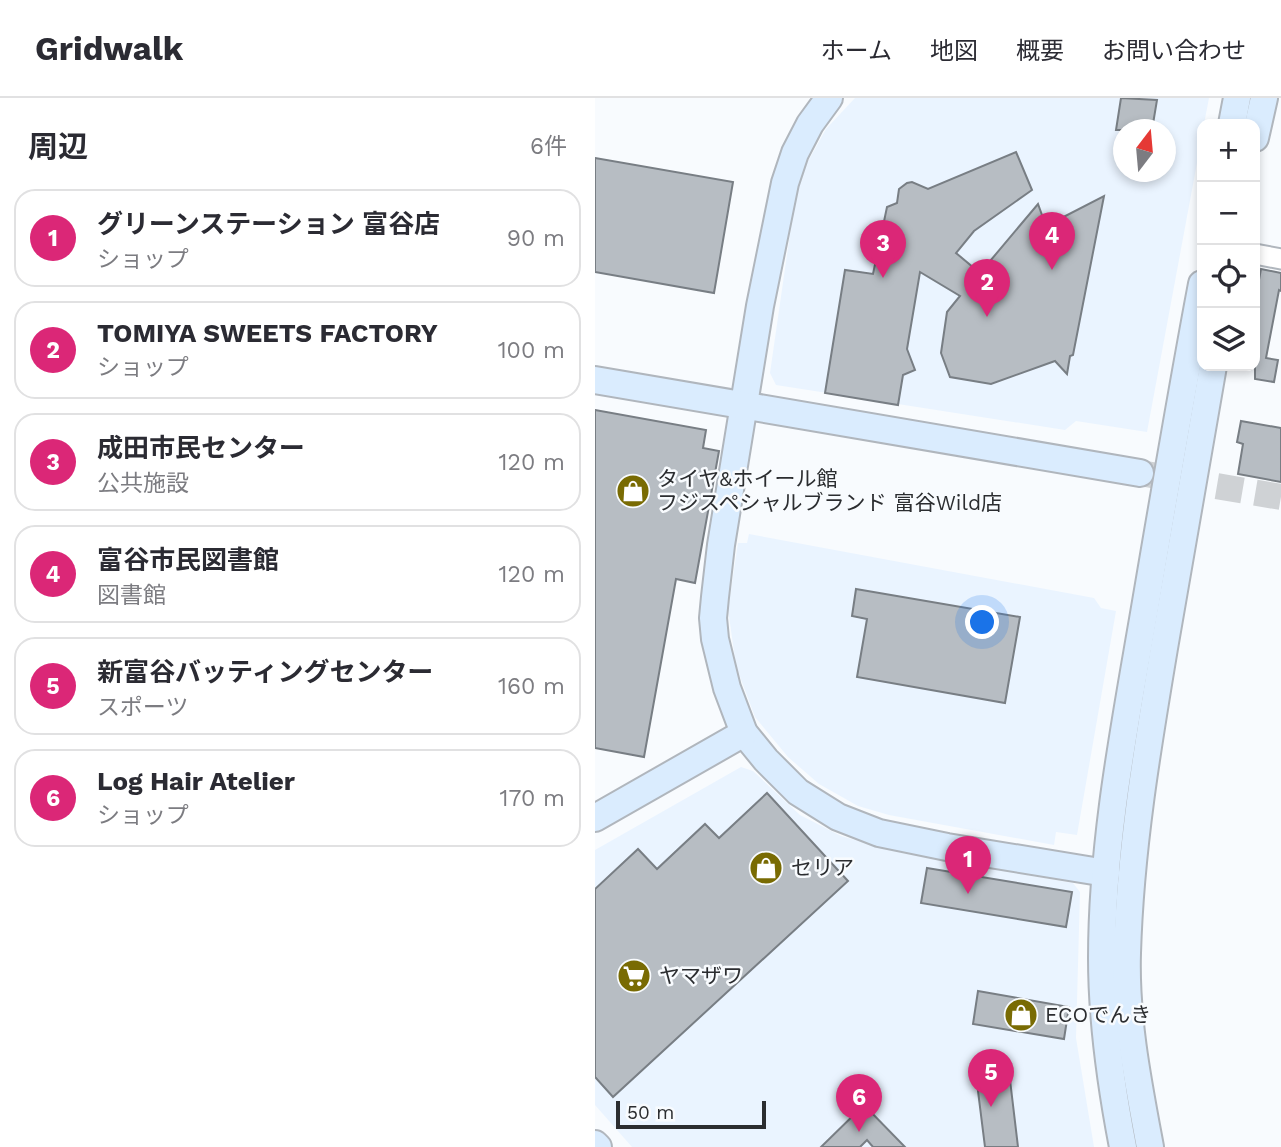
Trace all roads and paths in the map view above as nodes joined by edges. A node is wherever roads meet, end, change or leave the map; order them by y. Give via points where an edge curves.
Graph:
1 (828, 98) edge
2 (1237, 98) edge
3 (1264, 98) edge
4 (1233, 119) edge
5 (1259, 119) edge
6 (1260, 255) edge
7 (1281, 259) edge
8 (1198, 308) edge
9 (1212, 371) edge
10 (595, 380) edge
11 (743, 407) junction
12 (1140, 473) tunnel mouth
13 (744, 733) junction
14 (595, 818) edge
15 (1106, 873) junction
16 (1123, 1147) edge
17 (1150, 1147) edge

1 - 11 street via 795,153 785,183
2 - 4 street
3 - 5 street
6 - 7 street
8 - 15 street via 1129,703
9 - 17 street via 1155,700 1133,873 1127,955 1131,1031
10 - 11 street
11 - 12 street
11 - 13 street via 713,618 720,663
13 - 14 street
13 - 15 street via 799,792 838,817 879,833
15 - 16 street via 1104,1013

